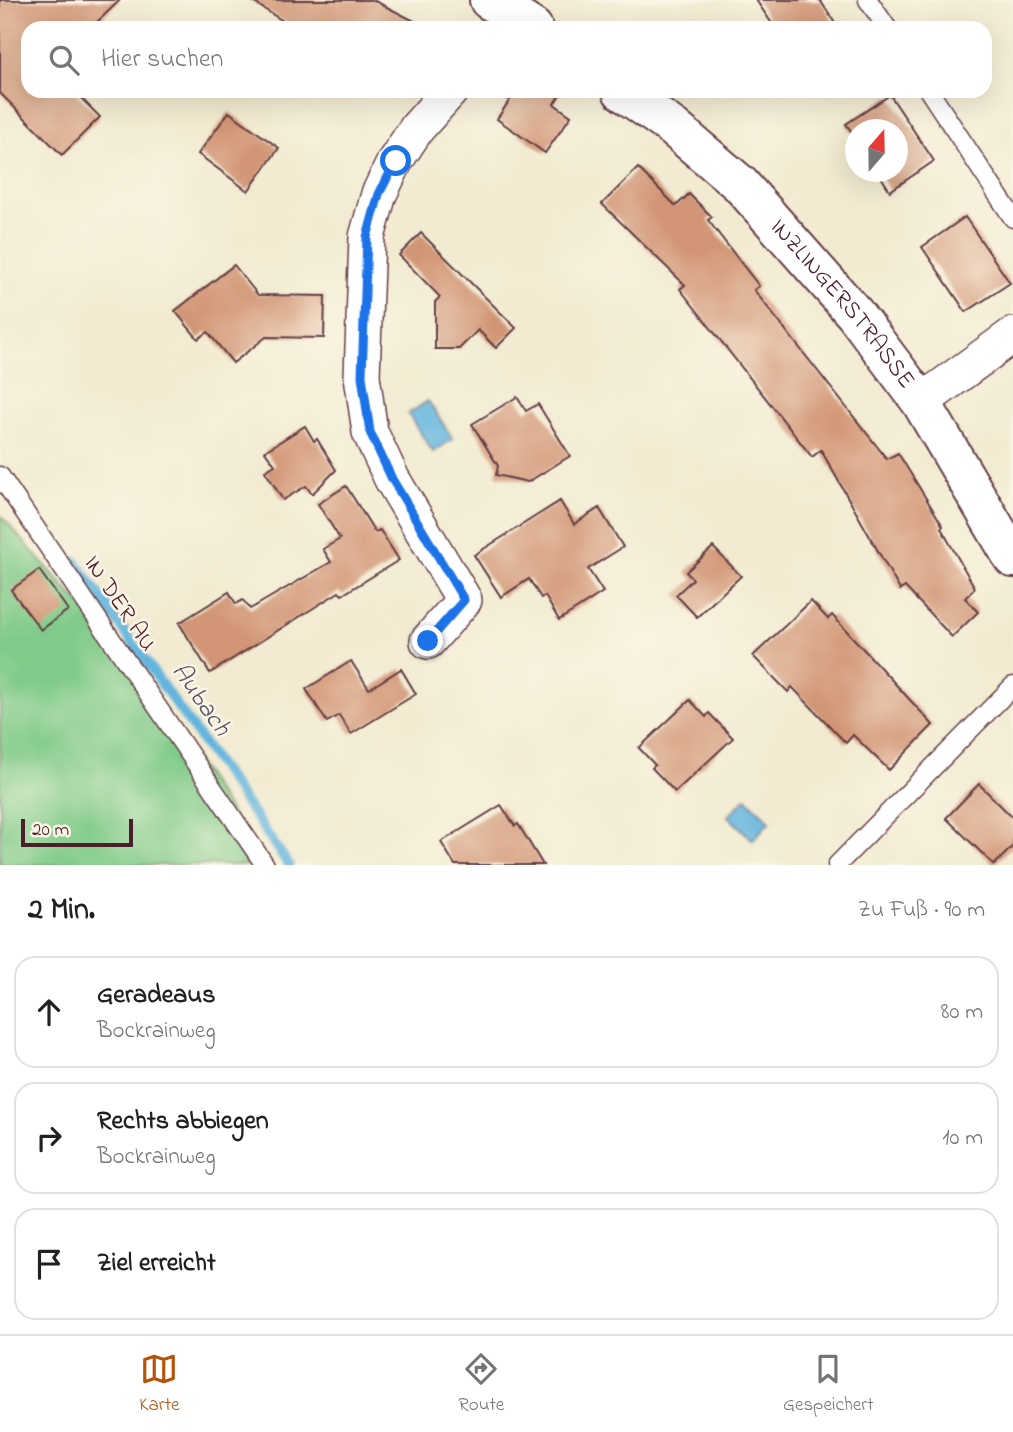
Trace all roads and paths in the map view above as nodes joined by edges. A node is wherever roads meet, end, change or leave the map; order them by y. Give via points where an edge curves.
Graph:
1 (868, 0) edge
2 (882, 21) edge
3 (444, 98) edge
4 (632, 98) edge
5 (934, 98) edge
6 (1013, 218) edge
7 (1013, 335) edge
8 (921, 402) junction
9 (0, 476) edge
10 (1013, 558) edge
11 (428, 641) dead end
12 (1013, 686) edge
13 (265, 865) edge
14 (838, 865) edge

1 - 2 lane
3 - 11 street via 417,128 379,194 367,237 362,376 370,432 392,479 464,600
4 - 8 street, INZLINGERSTRASSE via 740,184 855,314
5 - 6 lane
7 - 8 street
8 - 10 street, INZLINGERSTRASSE
9 - 13 lane, IN DER AU
12 - 14 lane

